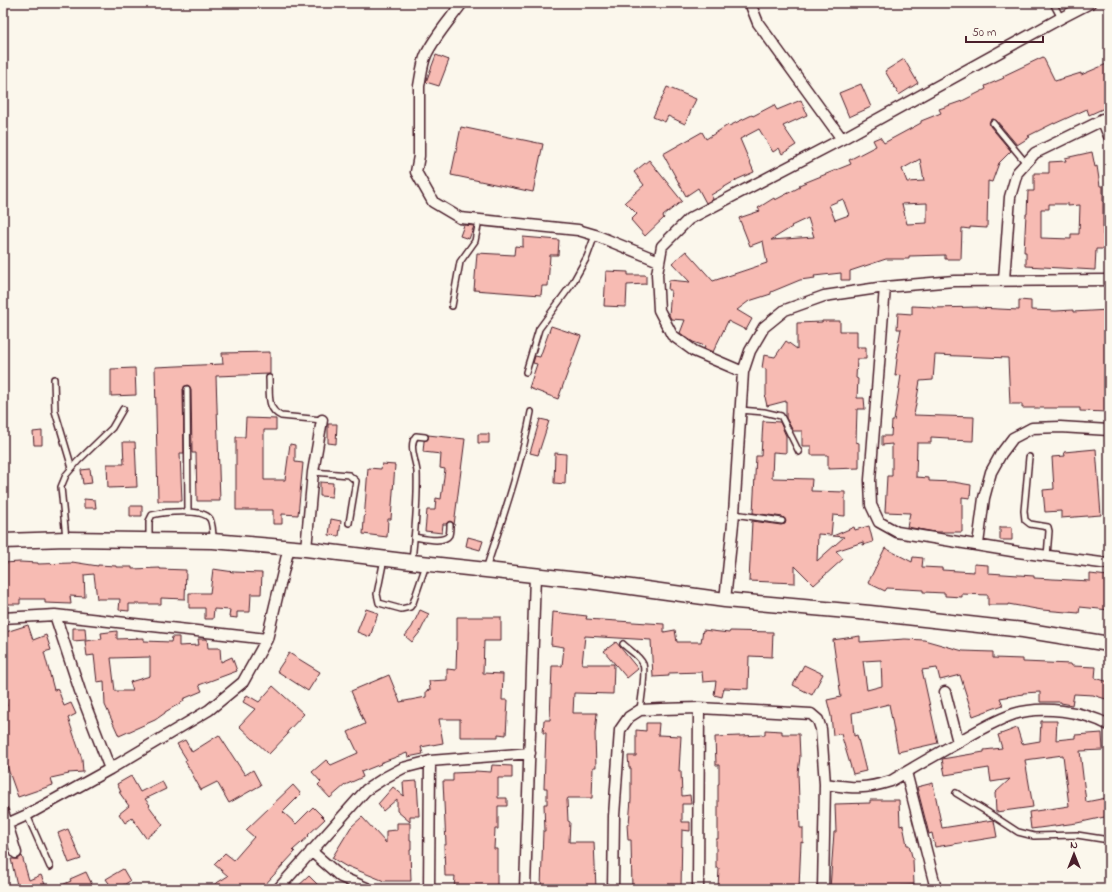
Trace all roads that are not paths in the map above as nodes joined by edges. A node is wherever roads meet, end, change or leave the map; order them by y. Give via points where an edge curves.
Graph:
1 (462, 3) edge
2 (750, 3) edge
3 (1053, 3) edge
4 (1090, 3) edge
5 (1061, 18) junction
6 (1106, 118) edge
7 (993, 123) dead end
8 (1109, 136) edge
9 (842, 139) junction
10 (1026, 163) junction
11 (479, 221) junction
12 (595, 235) junction
13 (659, 261) junction
14 (1004, 280) junction
15 (1109, 280) edge
16 (885, 287) junction
17 (452, 306) dead end
18 (526, 372) dead end
19 (742, 372) junction
20 (269, 378) dead end
21 (54, 379) dead end
22 (187, 389) dead end
23 (123, 409) dead end
24 (740, 410) junction
25 (531, 412) dead end
26 (322, 420) joint
27 (1109, 430) edge
28 (425, 437) dead end
29 (799, 452) dead end
30 (1029, 457) dead end
31 (72, 468) junction
32 (313, 472) junction
33 (188, 512) junction
34 (734, 514) junction
35 (782, 521) dead end
36 (349, 523) dead end
37 (450, 525) dead end
38 (414, 537) junction
39 (66, 539) junction
40 (149, 540) junction
41 (3, 541) edge
42 (214, 541) junction
43 (978, 544) junction
44 (289, 547) junction
45 (306, 549) junction
46 (1047, 556) junction
47 (384, 558) junction
48 (412, 562) junction
49 (427, 564) junction
50 (1109, 564) edge
51 (485, 570) junction
52 (535, 575) junction
53 (726, 600) junction
54 (55, 615) junction
55 (3, 618) edge
56 (267, 639) junction
57 (623, 644) dead end
58 (1109, 644) edge
59 (945, 692) dead end
60 (699, 708) junction
61 (640, 710) junction
62 (1109, 724) edge
63 (958, 742) junction
64 (530, 753) junction
65 (430, 761) junction
66 (110, 769) junction
67 (906, 772) junction
68 (825, 784) junction
69 (956, 793) dead end
70 (3, 812) edge
71 (27, 815) junction
72 (7, 824) junction
73 (1109, 840) edge
74 (311, 852) junction
75 (16, 853) dead end
76 (50, 867) dead end
77 (278, 889) edge
78 (369, 889) edge
79 (429, 889) edge
80 (525, 889) edge
81 (613, 889) edge
82 (698, 889) edge
83 (823, 889) edge
84 (936, 889) edge

1 - 11 street via 426,56 419,86 419,156 416,172 432,202 460,218
2 - 9 street via 758,23
3 - 5 lane
4 - 5 street
5 - 9 street
6 - 8 street
6 - 10 street via 1035,153
7 - 10 lane
9 - 13 street via 689,219 662,246
10 - 14 street via 1017,173 1010,197
11 - 12 street via 578,230
11 - 17 lane via 475,241 460,262
12 - 13 street
12 - 18 lane via 587,257 572,284 540,329
13 - 19 street via 659,310 672,335 694,351
14 - 15 street
14 - 16 street
16 - 19 street via 824,296 785,310 764,327 750,351
16 - 43 street via 870,480 872,505 878,522 897,532
19 - 24 street
20 - 26 lane via 271,408 275,413 281,416
21 - 31 lane via 55,411
22 - 33 lane
23 - 31 lane via 112,428
24 - 29 lane via 781,416
24 - 34 street
25 - 51 lane via 521,459
26 - 32 street
27 - 43 street via 1032,428 1013,438 991,472 984,498
28 - 38 lane via 416,436 414,440 417,470
30 - 46 lane via 1025,520 1030,524 1048,527
31 - 39 lane via 61,487
32 - 36 lane via 349,475 356,481
32 - 45 street
33 - 40 lane via 152,515 149,521
33 - 42 lane via 200,513 210,519
34 - 35 lane
34 - 53 street
37 - 38 lane via 449,534 443,539
38 - 48 lane
39 - 40 main road
39 - 41 main road
40 - 42 main road
42 - 44 main road
43 - 46 street
44 - 45 main road
44 - 56 street
45 - 47 main road
46 - 50 street
47 - 48 main road
47 - 49 lane via 378,600 379,603 401,609 410,607 413,603
48 - 49 main road
49 - 51 main road
51 - 52 main road
52 - 53 main road
52 - 64 street
53 - 58 main road via 877,613 1023,630
54 - 55 street
54 - 56 street
54 - 66 street via 80,691
56 - 66 street via 243,682 209,710
57 - 61 lane via 643,664
59 - 63 street
60 - 61 street
60 - 68 street via 811,714 818,720 821,729
60 - 82 street
61 - 81 street via 629,717 620,730 614,816
62 - 63 street via 1074,713 1042,709 1015,713
63 - 67 street
64 - 65 street
64 - 80 street
65 - 74 street via 403,768 366,790
65 - 79 street
66 - 71 street
67 - 68 street via 875,786 858,788
67 - 84 street
68 - 83 street
69 - 73 lane via 1018,832 1034,836 1077,835
70 - 72 street
71 - 72 street
71 - 76 lane
72 - 75 street
74 - 77 street
74 - 78 street via 342,877

